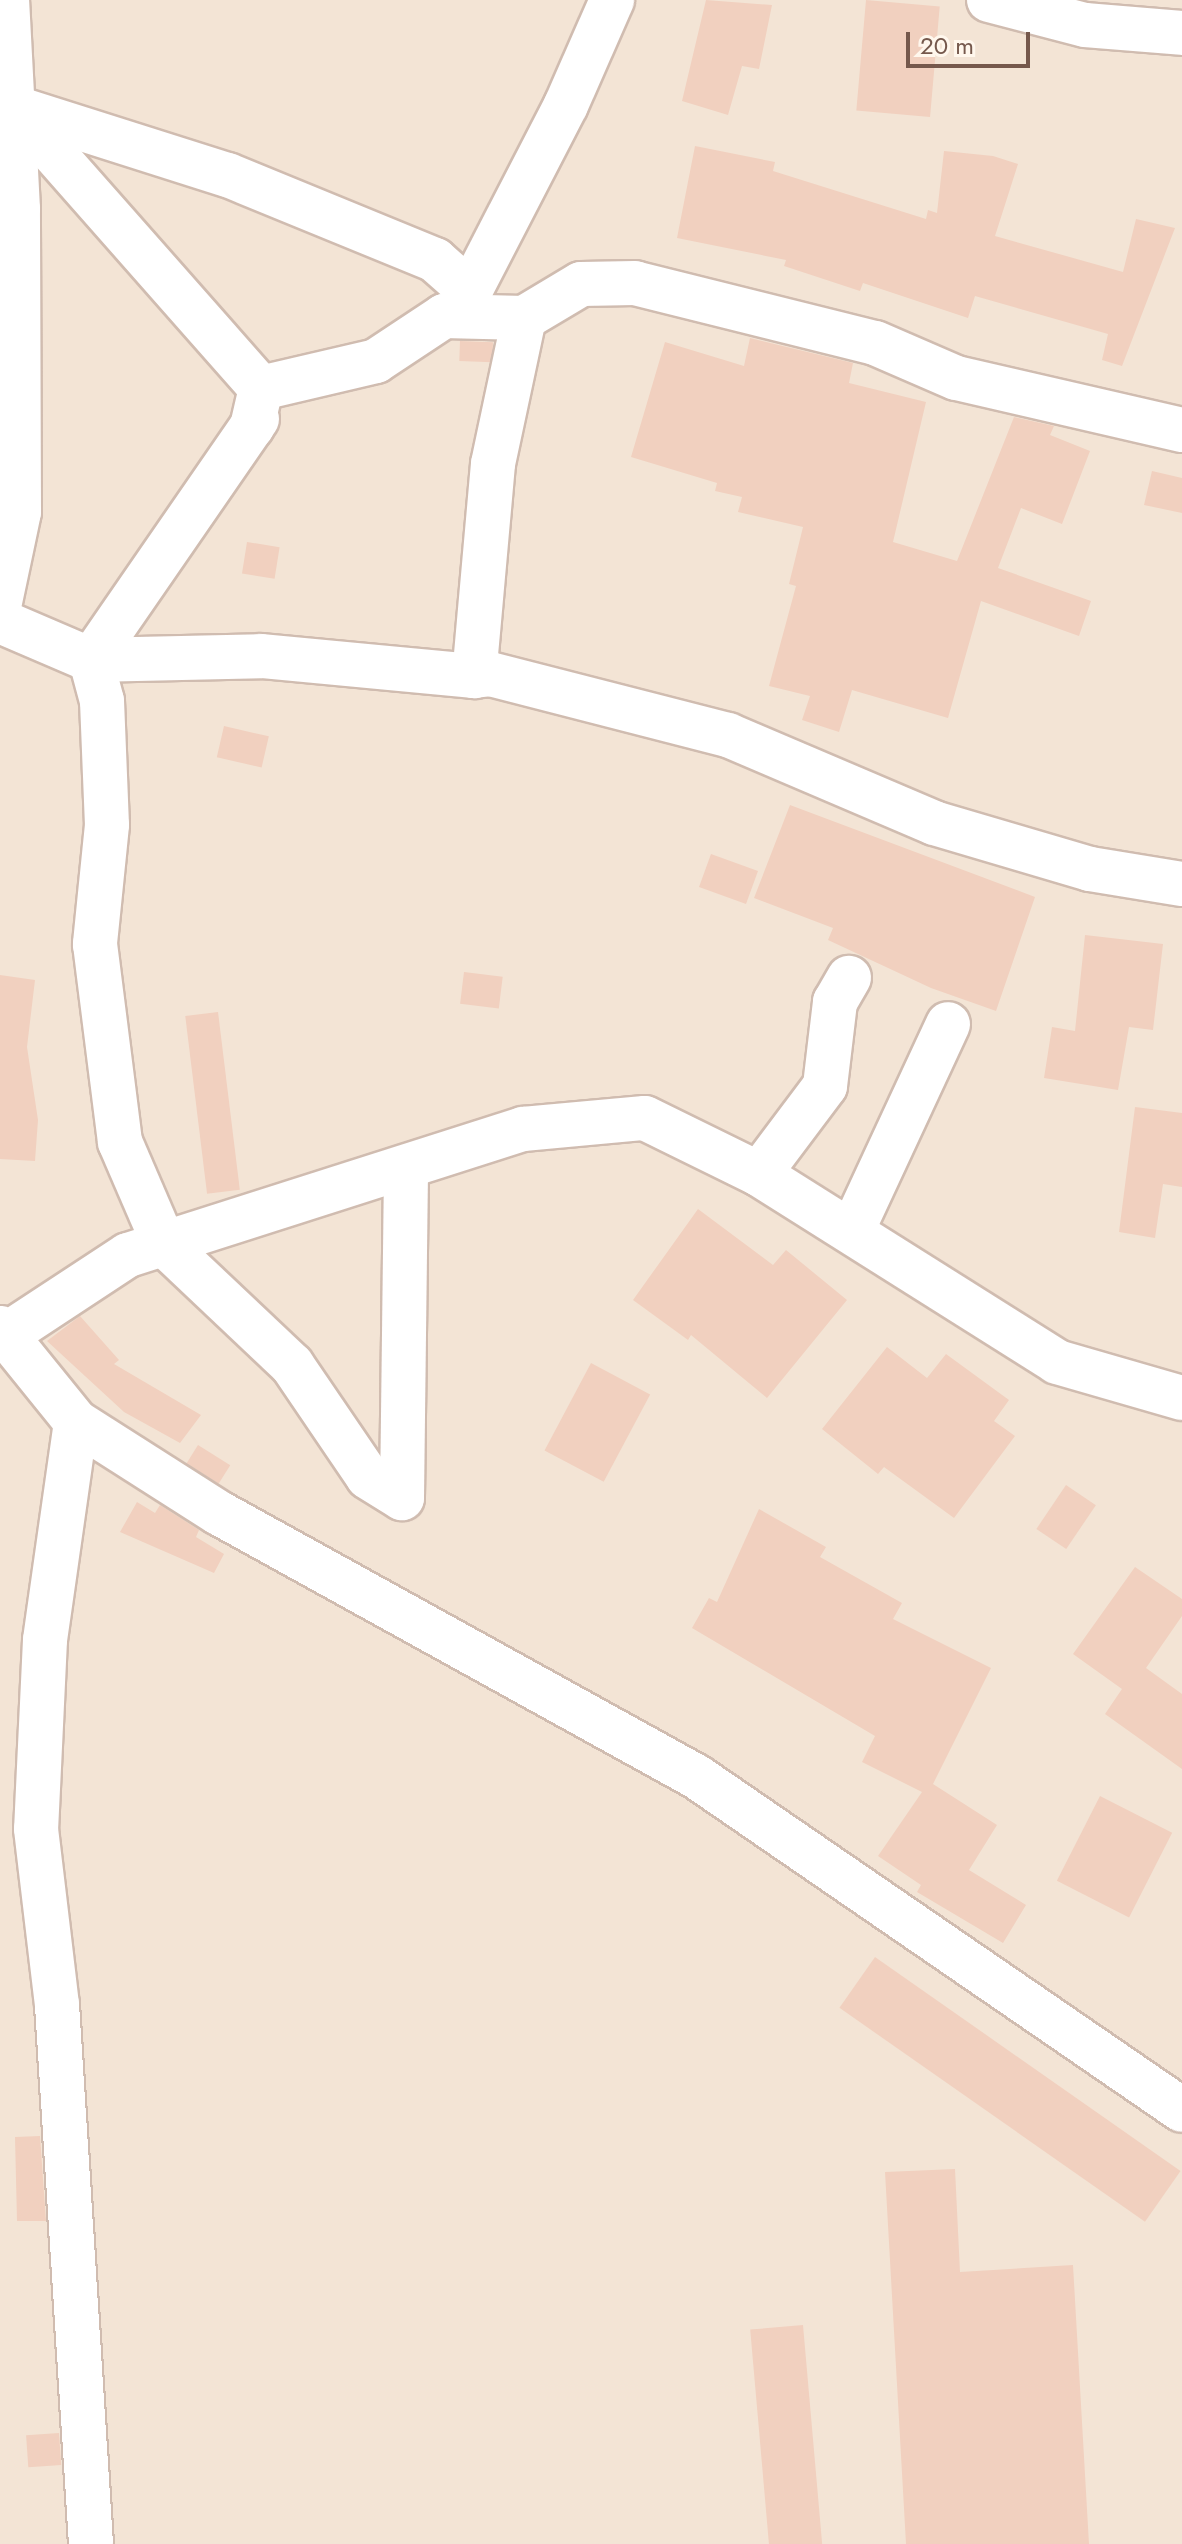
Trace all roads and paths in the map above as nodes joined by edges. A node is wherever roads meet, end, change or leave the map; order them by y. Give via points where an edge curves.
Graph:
1 (7, 0) edge
2 (612, 0) edge
3 (989, 0) edge
4 (1182, 33) edge
5 (13, 107) junction
6 (524, 318) junction
7 (257, 411) junction
8 (1182, 430) edge
9 (0, 602) edge
10 (0, 621) edge
11 (91, 660) junction
12 (474, 676) junction
13 (1182, 884) edge
14 (849, 978) dead end
15 (948, 1024) dead end
16 (406, 1167) junction
17 (759, 1174) junction
18 (852, 1231) junction
19 (164, 1244) junction
20 (2, 1333) edge
21 (1182, 1398) edge
22 (76, 1422) junction
23 (1182, 2110) edge
24 (91, 2544) edge

1 - 5 street
2 - 5 street via 580,77 470,291 435,260 228,175
3 - 4 street via 1085,25
5 - 7 street
5 - 9 street via 19,512
6 - 7 street via 444,316 376,361
6 - 8 street via 581,284 635,283 875,343 956,378
6 - 12 street via 493,464
7 - 11 street
10 - 11 street
11 - 12 street via 261,656
11 - 19 street via 102,701 107,825 95,944 120,1142
12 - 13 street via 490,674 728,735 934,823 1090,869
14 - 17 street via 835,1002 825,1086
15 - 18 street
16 - 17 street via 523,1129 645,1118
16 - 19 street
16 - 19 street via 402,1498 368,1477 292,1365
17 - 18 street
18 - 21 street via 1057,1362
19 - 20 street via 128,1255
20 - 22 street
22 - 23 street via 219,1513 697,1777
22 - 24 street via 45,1640 36,1829 57,2005

